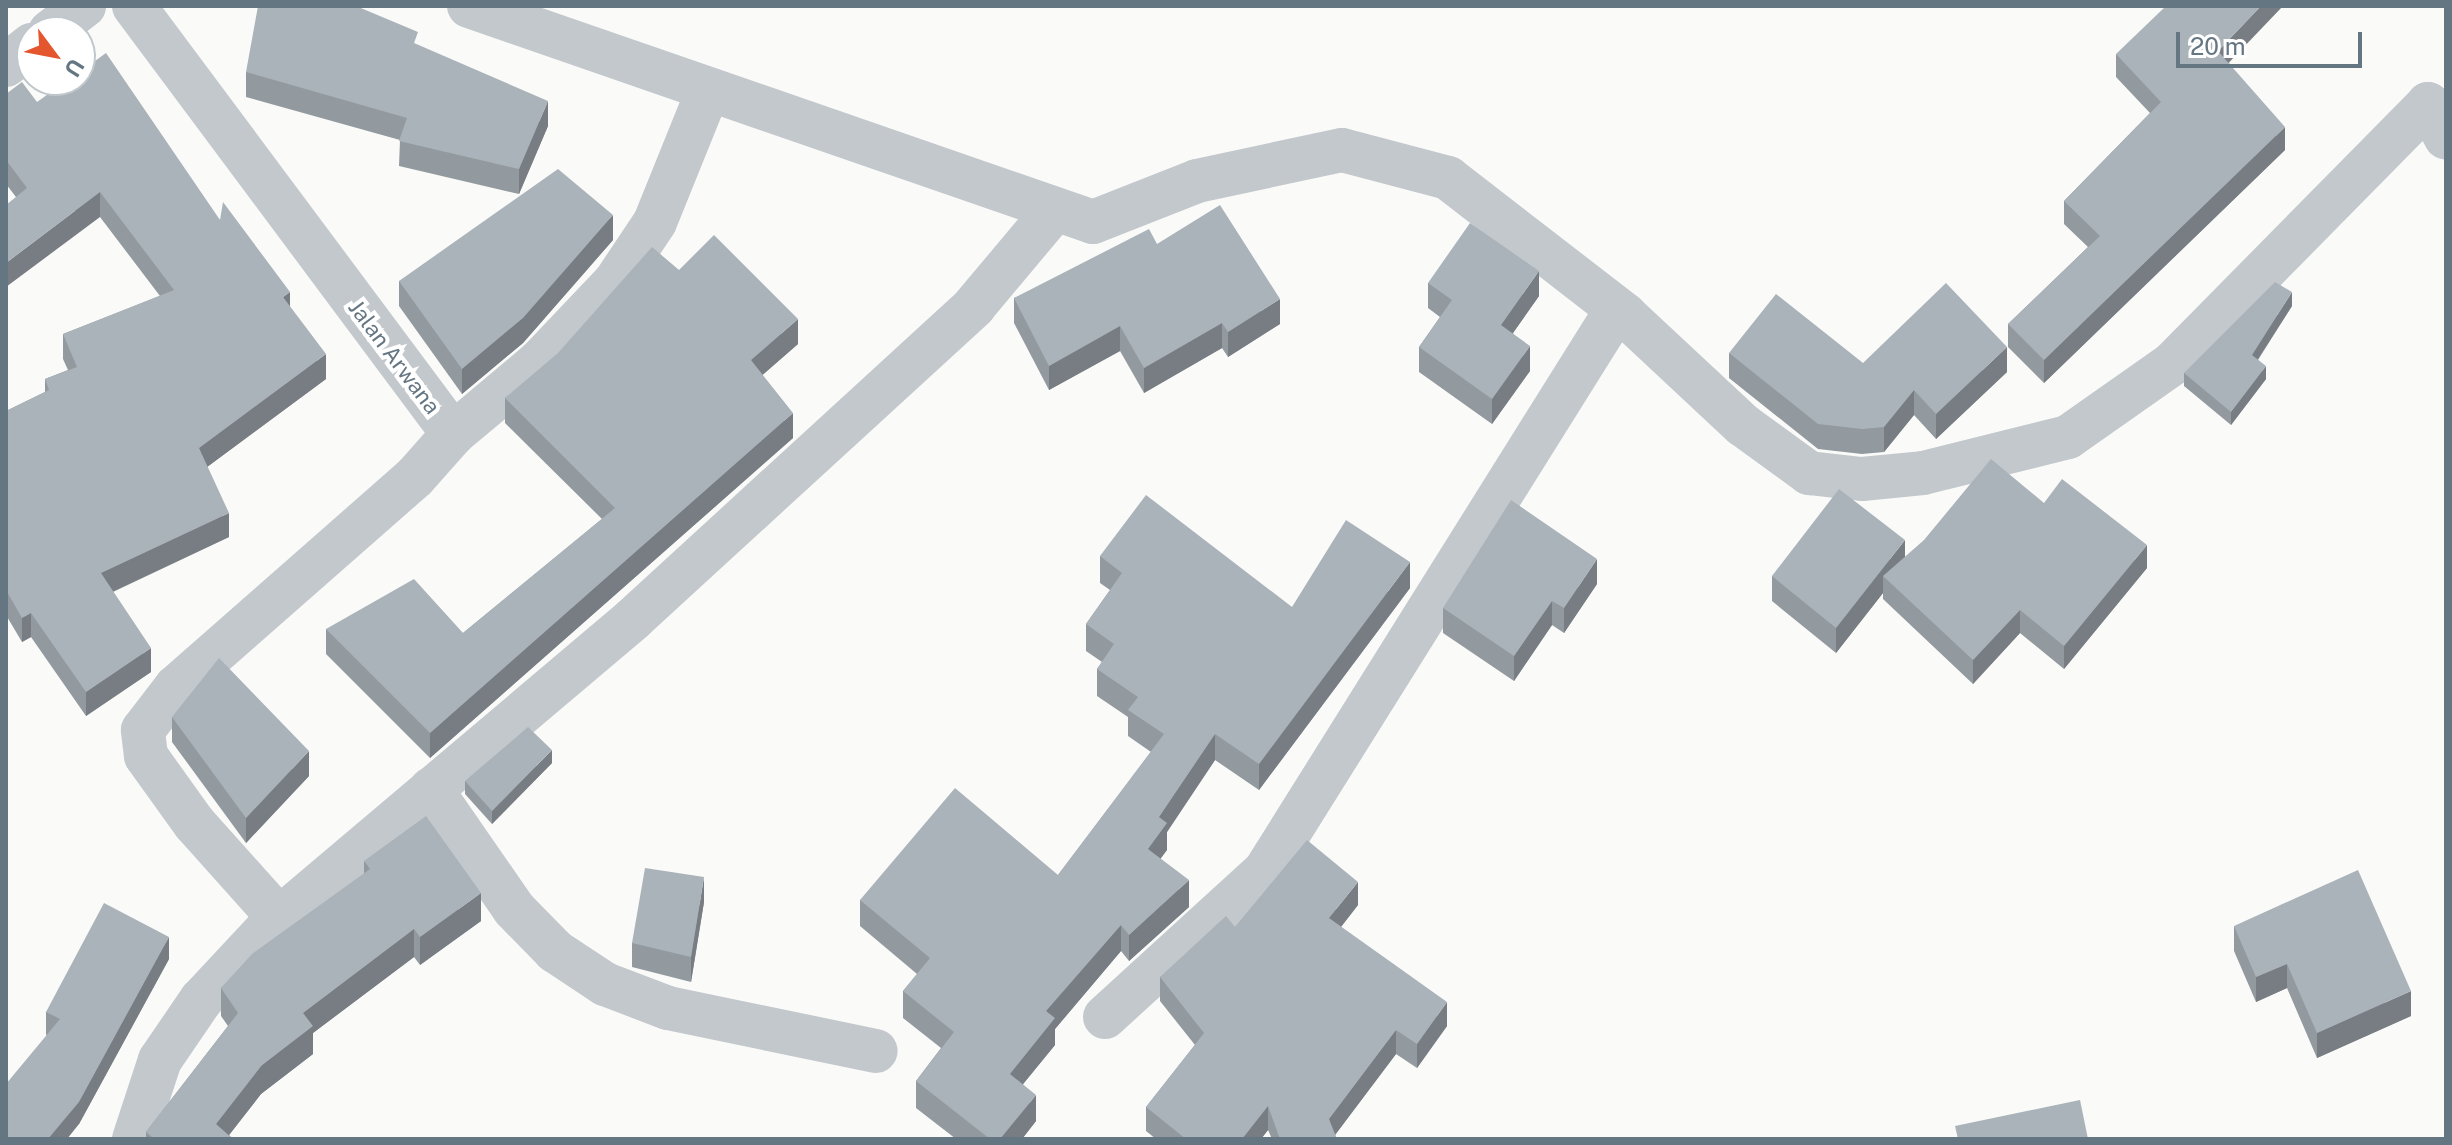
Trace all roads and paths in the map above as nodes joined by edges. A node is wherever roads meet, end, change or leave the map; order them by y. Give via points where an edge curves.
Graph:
1 (134, 6) edge
2 (469, 6) edge
3 (708, 91) junction
4 (2440, 107) edge
5 (1052, 213) junction
6 (1617, 309) junction
7 (453, 434) junction
8 (431, 789) junction
9 (279, 918) junction
10 (1105, 1017) dead end
11 (876, 1051) dead end
12 (134, 1139) edge

1 - 7 street, Jalan Arwana
2 - 3 street
3 - 5 street
3 - 7 street, Jalan Arwana via 655,222 615,282 540,361
4 - 6 street via 2137,395 2068,437 1923,473 1862,479 1809,473 1743,425
5 - 6 street via 1093,222 1197,181 1342,150 1448,178
5 - 8 street via 974,306 633,619
6 - 10 street via 1265,871
7 - 9 street via 415,477 176,687 143,730 143,749 170,789
8 - 9 street
8 - 11 street via 514,909 555,951 605,984 668,1008
9 - 12 street via 201,1000 168,1048

